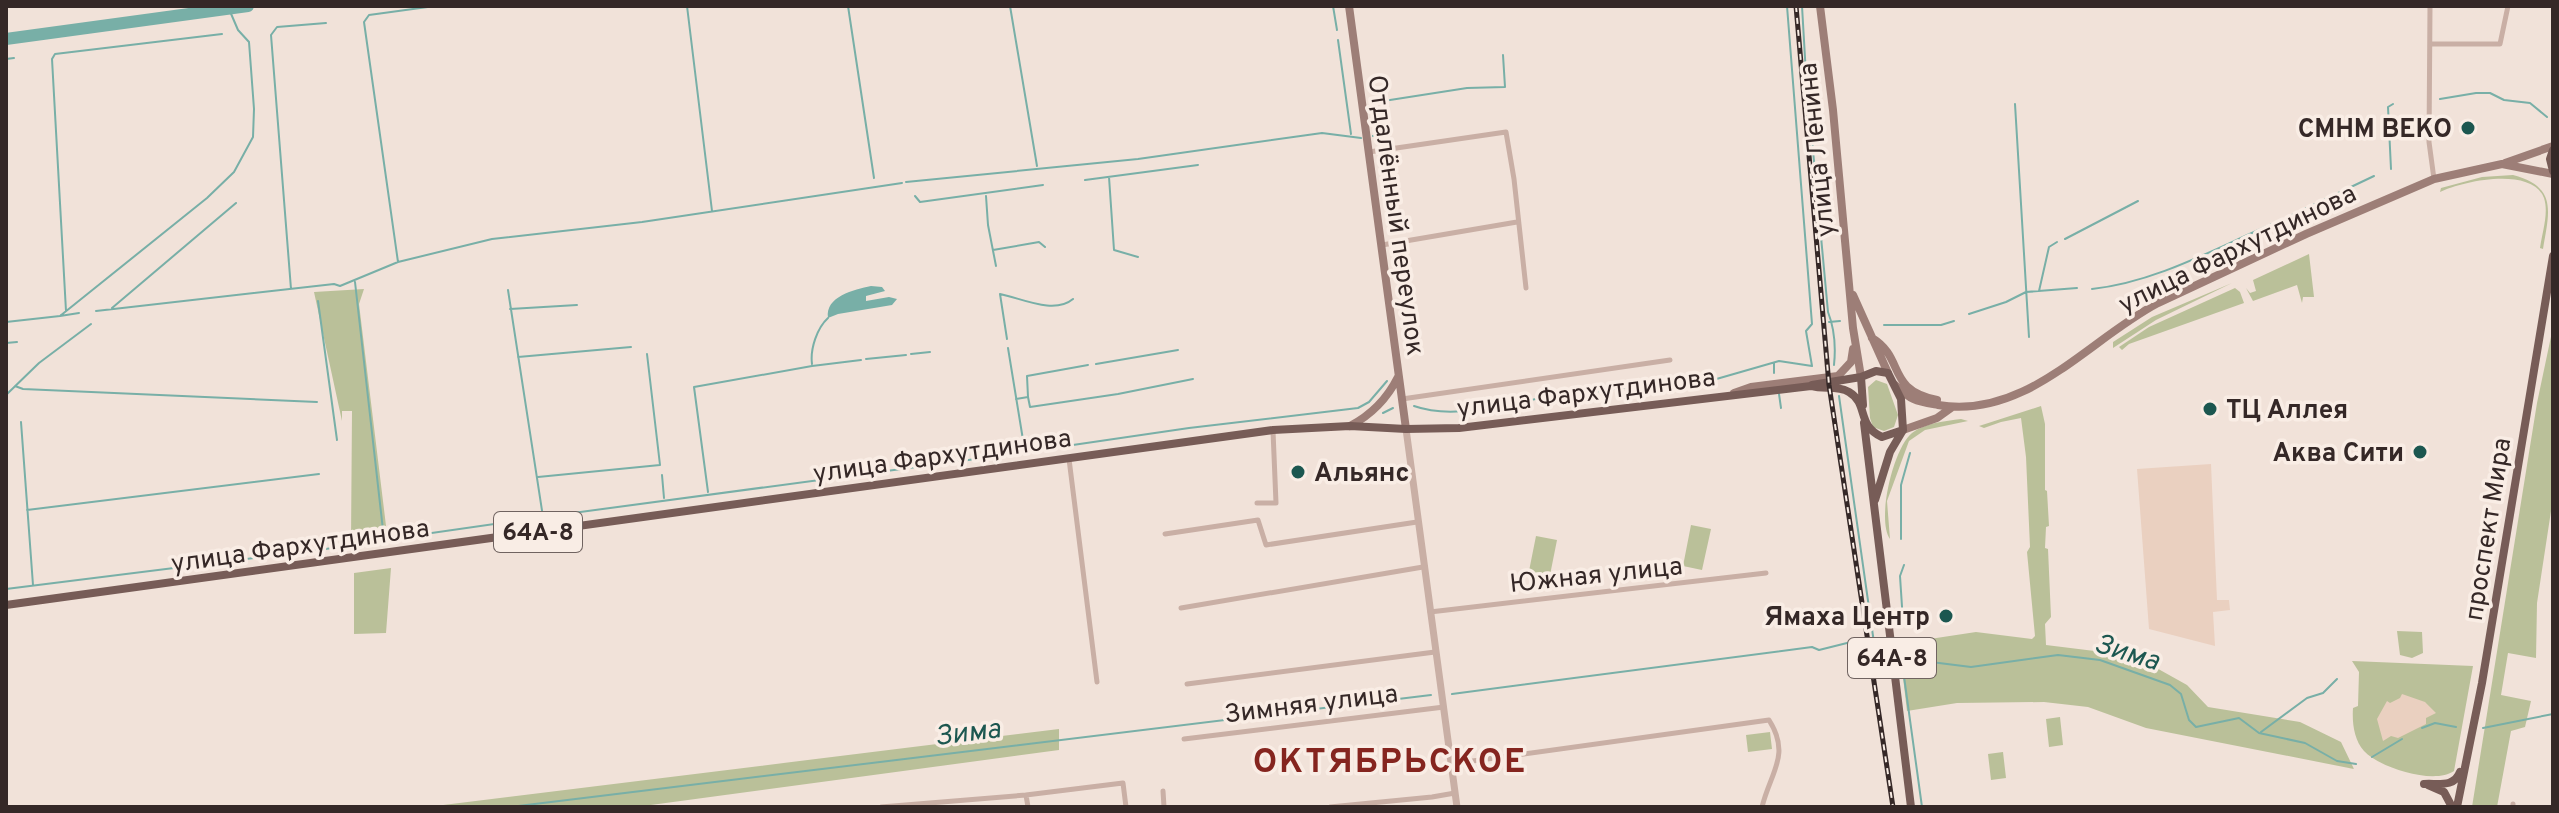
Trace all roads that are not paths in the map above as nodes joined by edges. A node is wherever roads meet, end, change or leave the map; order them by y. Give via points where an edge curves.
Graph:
1 (1349, 6) edge
2 (1820, 6) edge
3 (2430, 6) edge
4 (2508, 6) edge
5 (2430, 44) junction
6 (2553, 148) edge
7 (1369, 152) junction
8 (2502, 164) junction
9 (2553, 173) edge
10 (2434, 179) junction
11 (1517, 222) junction
12 (1381, 246) junction
13 (2553, 256) edge
14 (1526, 288) dead end
15 (1851, 291) junction
16 (1853, 328) junction
17 (1872, 338) junction
18 (1670, 360) dead end
19 (1888, 373) junction
20 (1398, 376) junction
21 (1861, 377) junction
22 (1895, 384) junction
23 (1811, 386) junction
24 (1731, 395) junction
25 (1402, 399) junction
26 (1952, 407) junction
27 (1864, 423) junction
28 (1350, 426) junction
29 (1406, 429) junction
30 (1273, 430) junction
31 (1903, 430) junction
32 (1069, 458) junction
33 (1257, 503) dead end
34 (1873, 508) junction
35 (1417, 522) junction
36 (1165, 534) dead end
37 (1423, 567) junction
38 (1766, 573) dead end
39 (6, 605) edge
40 (1181, 608) dead end
41 (1429, 612) junction
42 (1435, 652) junction
43 (1097, 682) dead end
44 (1187, 684) dead end
45 (1444, 707) junction
46 (1184, 739) dead end
47 (2470, 741) junction
48 (1451, 764) junction
49 (2424, 784) junction
50 (2460, 789) junction
51 (1163, 791) dead end
52 (1455, 793) junction
53 (1026, 795) junction
54 (890, 806) edge
55 (881, 807) edge
56 (1028, 807) edge
57 (1126, 807) edge
58 (1164, 807) edge
59 (1330, 807) edge
60 (1457, 807) edge
61 (1762, 807) edge
62 (1911, 807) edge
63 (2454, 807) edge

1 - 7 main road, Отдалённый переулок
2 - 15 main road, улица Ленина
3 - 5 street
4 - 5 street via 2500,44
5 - 10 street
6 - 8 main road
6 - 9 main road
7 - 11 street via 1506,132
7 - 12 main road, Отдалённый переулок
8 - 9 main road, улица Фархутдинова
8 - 10 main road, улица Фархутдинова
10 - 26 main road, улица Фархутдинова via 2158,303 2025,390
11 - 12 street
11 - 14 street
12 - 20 main road, Отдалённый переулок
13 - 47 main road, проспект Мира
15 - 16 main road, улица Ленина
15 - 17 main road, улица Ленина
16 - 21 main road, улица Ленина
16 - 24 main road via 1851,362 1838,376 1751,387
17 - 19 main road, улица Ленина
17 - 26 main road via 1914,394
18 - 25 street
19 - 21 main road
19 - 22 main road
20 - 25 main road, Отдалённый переулок
20 - 28 main road via 1372,411
21 - 23 main road
21 - 27 main road, 64А-8
22 - 26 main road, улица Фархутдинова via 1913,401
22 - 31 main road
23 - 24 main road, улица Фархутдинова / 64А-8
23 - 27 main road, улица Фархутдинова / 64А-8 via 1849,392 1859,401
24 - 29 main road, улица Фархутдинова / 64А-8 via 1516,423
25 - 29 main road, Отдалённый переулок
26 - 31 main road, улица Фархутдинова
27 - 31 main road via 1882,437
27 - 34 main road, 64А-8
28 - 29 main road, улица Фархутдинова / 64А-8
28 - 30 main road, улица Фархутдинова / 64А-8
29 - 35 street
30 - 32 main road, улица Фархутдинова / 64А-8
30 - 33 street via 1276,503
31 - 34 main road, 64А-8 via 1890,452
32 - 39 main road, улица Фархутдинова / 64А-8
32 - 43 street
34 - 62 main road, 64А-8
35 - 36 street via 1266,545 1258,520
35 - 37 street
37 - 40 street
37 - 41 street
38 - 41 street, Южная улица
41 - 42 street
42 - 44 street, Зимняя улица
42 - 45 street
45 - 46 street, Зимняя улица
45 - 48 street
47 - 49 main road via 2455,781
47 - 50 main road, проспект Мира
48 - 52 street
48 - 61 street via 1769,720 1778,734 1781,760
49 - 50 main road
49 - 63 main road via 2444,792
50 - 63 main road, проспект Мира
51 - 58 street
52 - 59 street
52 - 60 street
53 - 54 street
53 - 56 street
53 - 57 street via 1123,783
54 - 55 street

